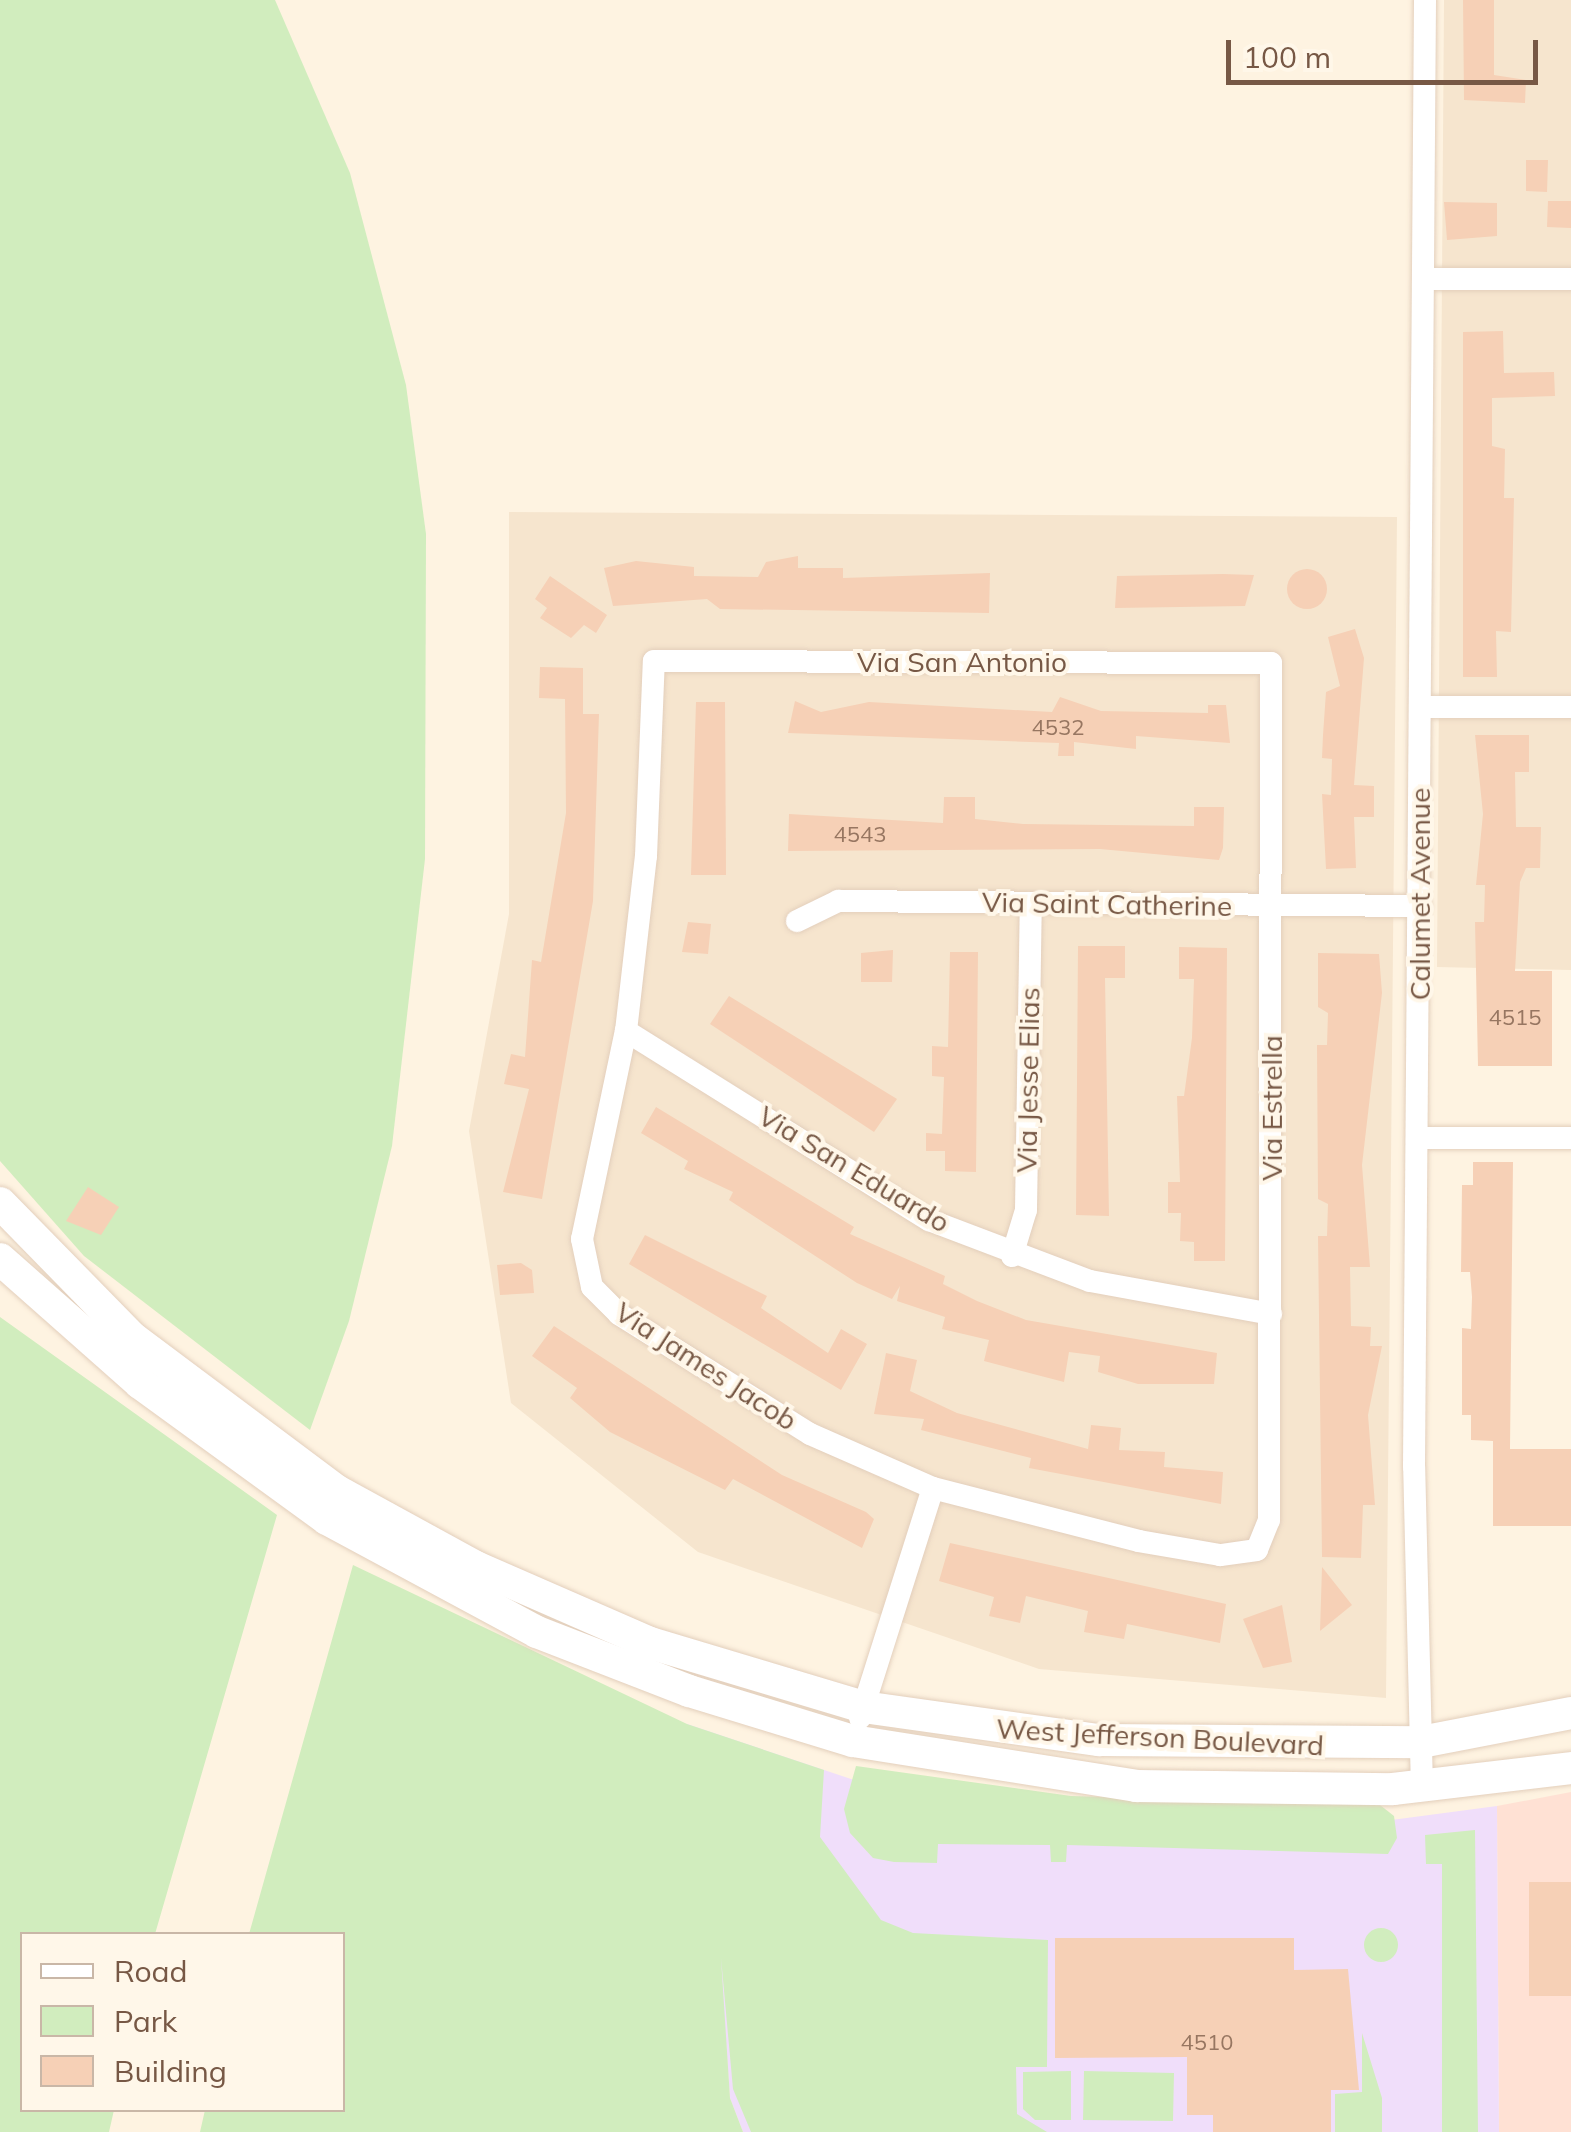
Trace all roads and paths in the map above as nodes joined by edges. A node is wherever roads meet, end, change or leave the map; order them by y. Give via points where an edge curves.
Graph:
1 (1425, 0) edge
2 (1426, 278) junction
3 (1571, 279) edge
4 (654, 661) joint
5 (1271, 663) joint
6 (1420, 707) junction
7 (1571, 707) edge
8 (1031, 903) junction
9 (1273, 906) junction
10 (1420, 906) junction
11 (797, 921) dead end
12 (626, 1030) junction
13 (1418, 1138) junction
14 (1571, 1138) edge
15 (0, 1203) edge
16 (1012, 1256) junction
17 (0, 1259) edge
18 (1271, 1314) junction
19 (122, 1348) junction
20 (933, 1488) junction
21 (1258, 1550) joint
22 (863, 1708) junction
23 (1571, 1713) edge
24 (853, 1741) junction
25 (1421, 1742) junction
26 (1571, 1768) edge
27 (1422, 1788) junction

1 - 2 street, Calumet Avenue
2 - 3 street
2 - 6 street, Calumet Avenue
4 - 5 street, Via San Antonio
4 - 12 street, Via James Jacob via 646,856
5 - 9 street, Via Estrella
6 - 7 street
6 - 10 street, Calumet Avenue
8 - 9 street, Via Saint Catherine
8 - 11 street, Via Saint Catherine via 838,901
8 - 16 street, Via Jesse Elias via 1026,1210
9 - 10 street, Via Saint Catherine
9 - 18 street, Via Estrella
10 - 13 street, Calumet Avenue
12 - 16 street, Via San Eduardo via 930,1220
12 - 20 street, Via James Jacob via 582,1239 592,1287 618,1314 810,1434
13 - 14 street
13 - 25 street, Calumet Avenue
15 - 19 main road, West Jefferson Boulevard
16 - 18 street, Via San Eduardo via 1090,1281
17 - 19 main road, West Jefferson Boulevard
18 - 21 street, Via Estrella via 1269,1520
19 - 22 main road, West Jefferson Boulevard via 337,1490 476,1568 650,1643
19 - 24 main road, West Jefferson Boulevard via 262,1474 418,1571 648,1676
20 - 21 street, Via James Jacob via 1138,1542 1220,1555
20 - 22 street
22 - 24 street
22 - 25 main road, West Jefferson Boulevard via 1099,1740
23 - 25 main road, West Jefferson Boulevard
24 - 27 main road, West Jefferson Boulevard via 1136,1786
25 - 27 street, Calumet Avenue
26 - 27 main road, West Jefferson Boulevard

